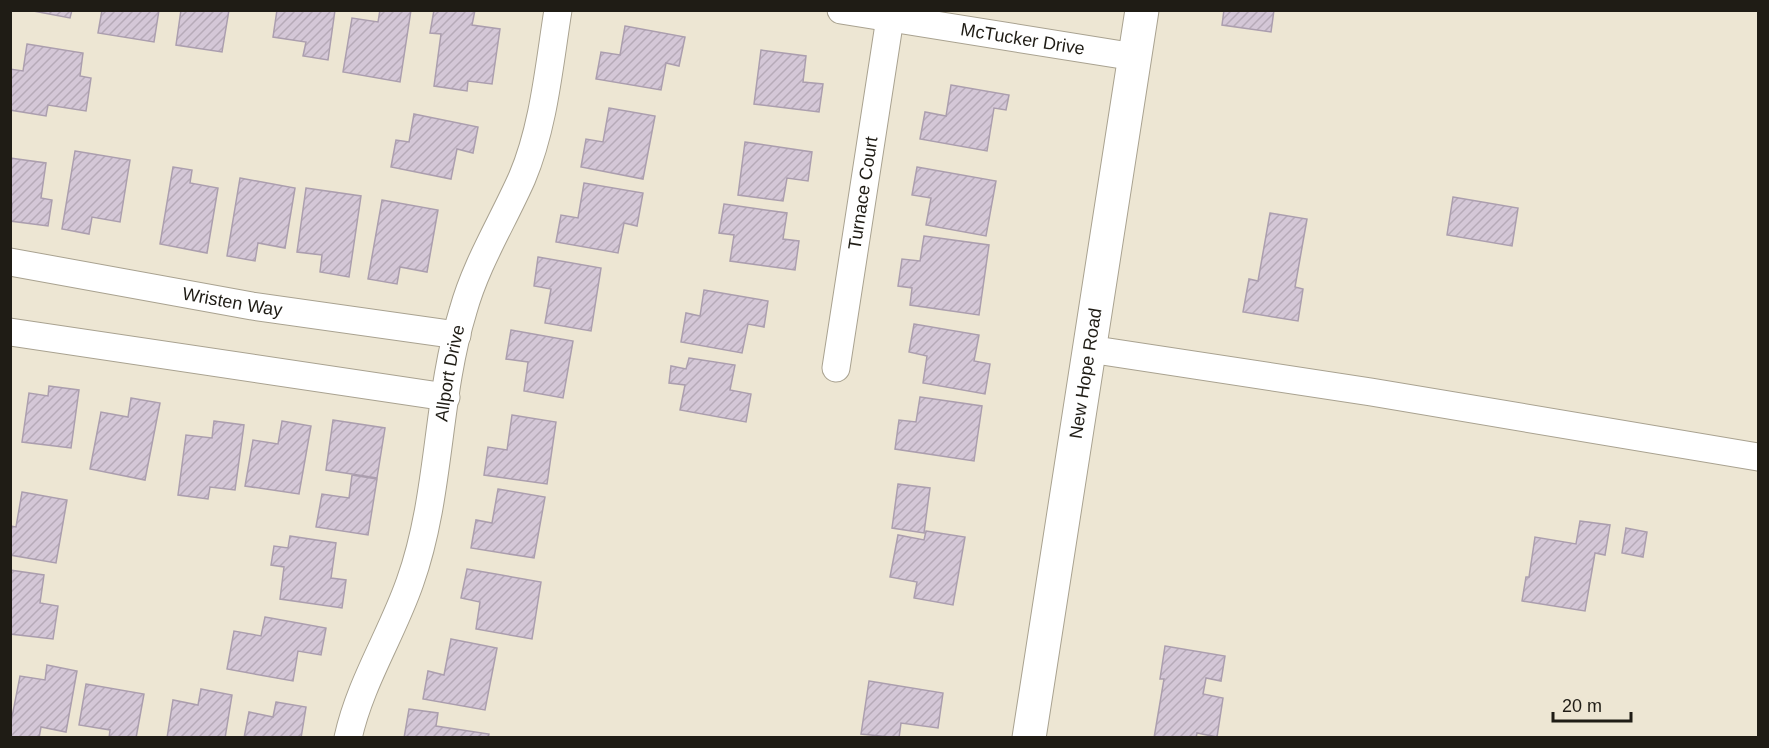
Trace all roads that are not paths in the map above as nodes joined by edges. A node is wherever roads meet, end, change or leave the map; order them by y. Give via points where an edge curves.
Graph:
1 (558, 10) edge
2 (841, 10) edge
3 (1142, 10) edge
4 (890, 18) junction
5 (1135, 57) junction
6 (10, 262) edge
7 (10, 332) edge
8 (457, 335) junction
9 (1089, 350) junction
10 (836, 368) dead end
11 (446, 397) junction
12 (1758, 457) edge
13 (348, 738) edge
14 (1029, 738) edge

1 - 8 street, Allport Drive via 538,129 522,177 478,266
2 - 4 street, McTucker Drive
3 - 5 main road, New Hope Road
4 - 5 street, McTucker Drive
4 - 10 street, Turnace Court
5 - 9 main road, New Hope Road
6 - 8 street, Wristen Way via 252,306
7 - 11 street
8 - 11 street, Allport Drive
9 - 12 street via 1371,392
9 - 14 main road, New Hope Road
11 - 13 street, Allport Drive via 423,534 411,581 364,688

